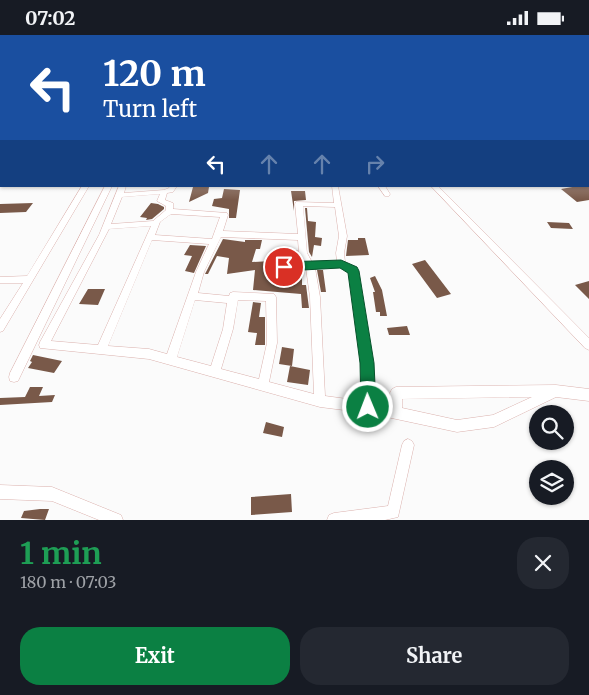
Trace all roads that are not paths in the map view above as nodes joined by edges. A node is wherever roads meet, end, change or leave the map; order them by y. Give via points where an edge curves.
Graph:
1 (85, 187) edge
2 (109, 187) edge
3 (174, 187) edge
4 (335, 187) edge
5 (382, 187) edge
6 (435, 187) edge
7 (122, 191) edge
8 (164, 192) junction
9 (387, 194) dead end
10 (338, 205) junction
11 (169, 211) junction
12 (156, 223) junction
13 (106, 227) junction
14 (150, 237) junction
15 (302, 237) junction
16 (216, 238) junction
17 (341, 264) junction
18 (310, 265) junction
19 (284, 267) dead end
20 (29, 279) junction
21 (0, 280) edge
22 (192, 295) junction
23 (233, 300) junction
24 (0, 328) edge
25 (589, 345) edge
26 (101, 350) junction
27 (171, 358) junction
28 (214, 371) junction
29 (14, 377) dead end
30 (263, 385) junction
31 (556, 391) junction
32 (587, 393) edge
33 (320, 401) junction
34 (368, 407) junction
35 (396, 413) junction
36 (408, 445) dead end
37 (0, 492) edge
38 (393, 516) edge
39 (116, 520) edge
40 (334, 520) edge

1 - 20 street
2 - 29 street
3 - 8 street
4 - 10 street
5 - 9 street
6 - 25 street
7 - 8 street
7 - 13 street
8 - 11 street via 161,201 170,205
10 - 15 street via 299,204
10 - 17 street via 343,236
11 - 12 street
11 - 16 street via 224,215
12 - 13 street
12 - 14 street
13 - 26 street via 44,345
14 - 16 street
14 - 26 street
15 - 16 street
15 - 18 street via 303,253
16 - 22 street
17 - 18 street
17 - 34 street via 354,271 367,363
18 - 19 street
18 - 33 street via 315,297
20 - 21 street
20 - 24 street
22 - 23 street
22 - 27 street
23 - 28 street via 228,329
23 - 30 street via 233,296 271,297 272,343
26 - 27 street
27 - 28 street
28 - 30 street
30 - 33 street
31 - 32 street
31 - 35 street via 494,421 457,426
31 - 35 street via 396,393
33 - 34 street
34 - 35 street
36 - 38 street
37 - 39 street via 52,493
38 - 40 street

